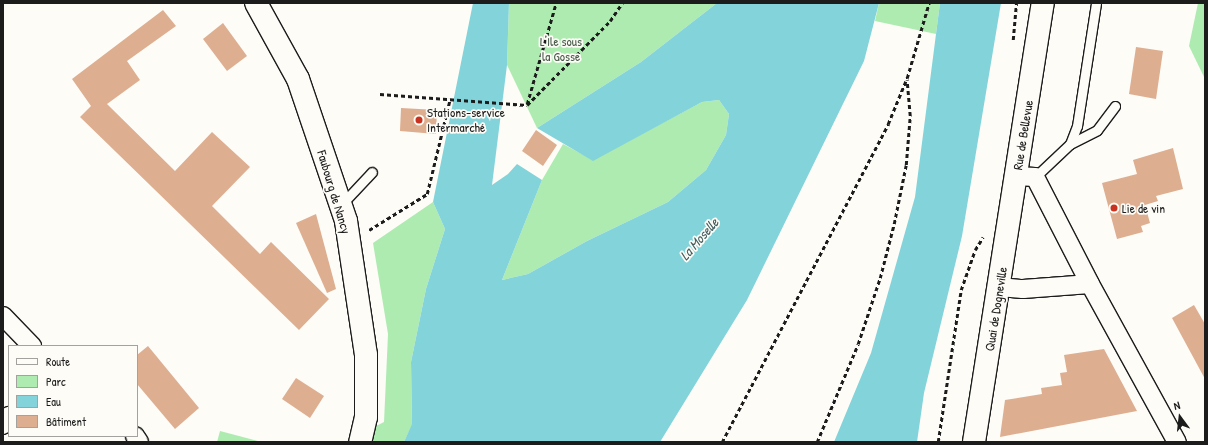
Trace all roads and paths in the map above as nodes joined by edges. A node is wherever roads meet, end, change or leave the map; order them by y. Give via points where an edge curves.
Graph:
1 (256, 3) edge
2 (556, 3) edge
3 (622, 3) edge
4 (929, 3) edge
5 (1043, 3) edge
6 (1096, 3) edge
7 (907, 78) junction
8 (380, 94) dead end
9 (450, 99) junction
10 (527, 104) junction
11 (1115, 106) dead end
12 (1070, 144) junction
13 (372, 172) dead end
14 (1026, 177) junction
15 (340, 206) junction
16 (368, 231) dead end
17 (986, 232) dead end
18 (1090, 284) junction
19 (999, 287) junction
20 (3, 316) edge
21 (31, 345) edge
22 (360, 442) edge
23 (722, 442) edge
24 (816, 442) edge
25 (938, 442) edge
26 (974, 442) edge
27 (1177, 442) edge

1 - 15 main road, Faubourg de Nancy via 298,79
2 - 10 path
3 - 10 path via 610,21
4 - 7 path
5 - 14 main road, Rue de Bellevue
6 - 12 lane via 1077,126
7 - 23 path via 888,124
7 - 24 path via 910,116 906,165 894,224 880,278 858,344
8 - 9 path
9 - 10 path
9 - 16 path via 427,194
11 - 12 lane via 1097,130
12 - 14 lane
13 - 15 lane
14 - 18 street, Rue de Bellevue
14 - 19 main road, Quai de Dogneville
15 - 22 main road, Faubourg de Nancy via 346,221 366,355 366,417
17 - 25 path via 975,250 961,290
18 - 19 street via 1023,289
18 - 27 street, Rue de Bellevue
19 - 26 main road, Quai de Dogneville
20 - 21 street

